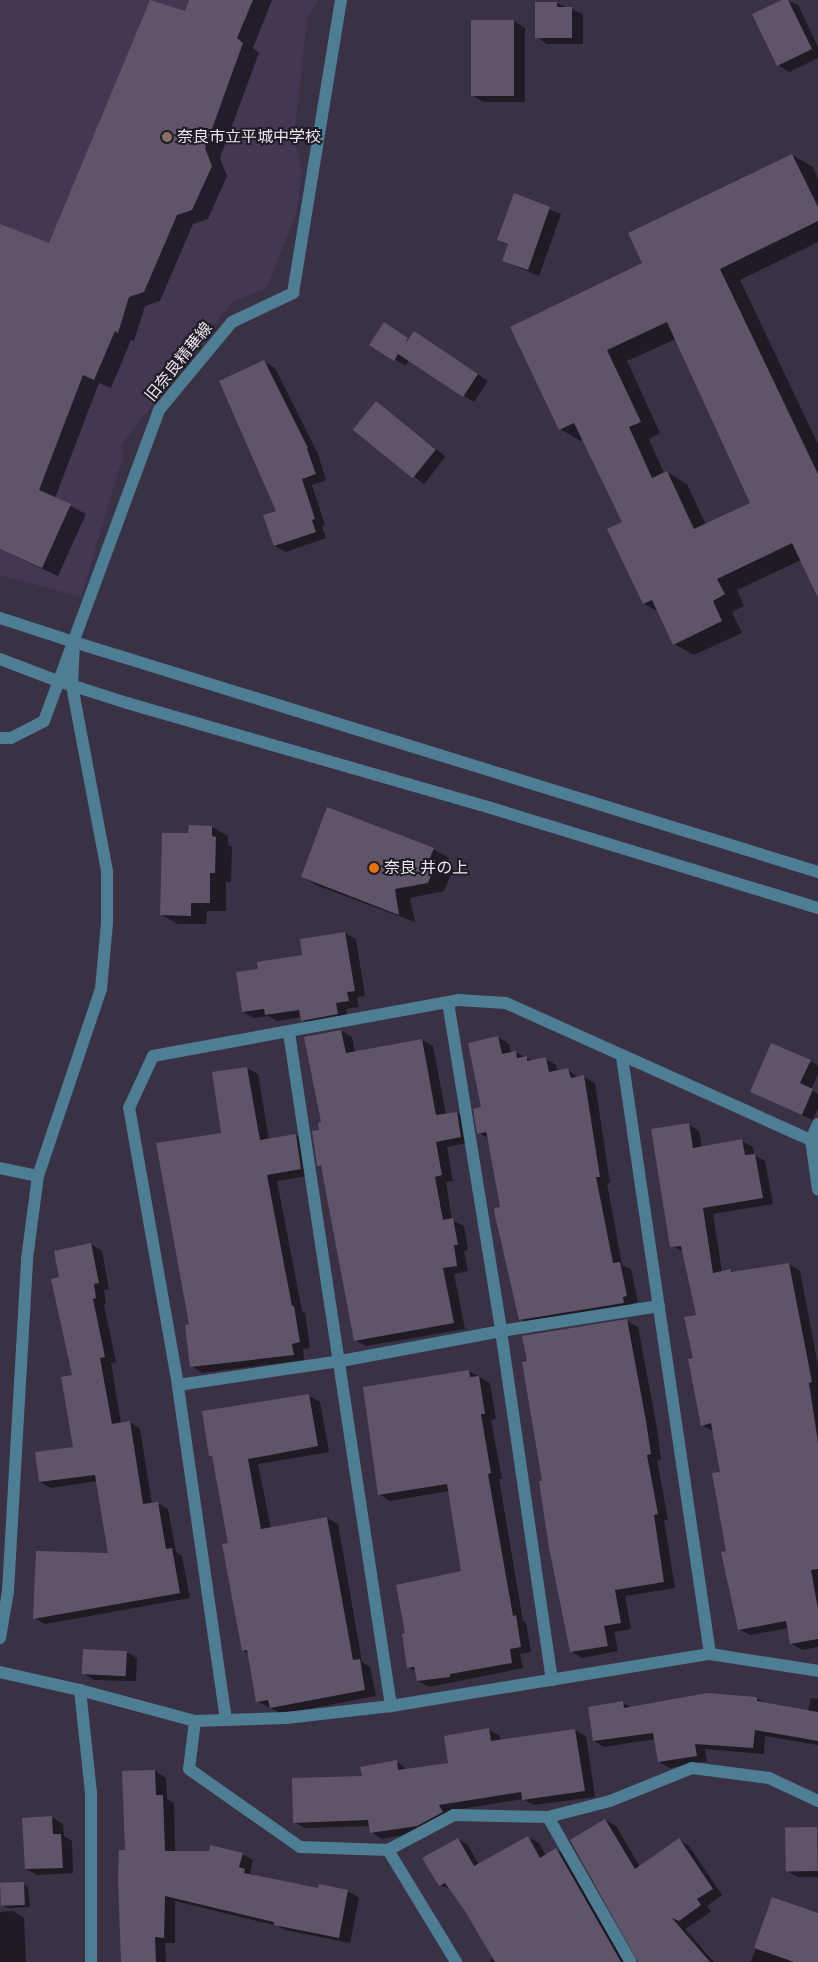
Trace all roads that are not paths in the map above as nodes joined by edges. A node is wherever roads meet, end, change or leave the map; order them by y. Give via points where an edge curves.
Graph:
1 (341, 0) edge
2 (0, 618) edge
3 (74, 642) junction
4 (0, 659) edge
5 (58, 682) junction
6 (72, 686) junction
7 (0, 738) edge
8 (818, 872) edge
9 (818, 908) edge
10 (448, 1002) junction
11 (289, 1033) junction
12 (622, 1057) junction
13 (818, 1124) edge
14 (814, 1141) edge
15 (0, 1168) edge
16 (38, 1176) junction
17 (818, 1190) edge
18 (659, 1306) junction
19 (501, 1331) junction
20 (341, 1361) junction
21 (178, 1385) junction
22 (0, 1638) edge
23 (710, 1654) junction
24 (818, 1671) edge
25 (0, 1672) edge
26 (552, 1680) junction
27 (80, 1690) junction
28 (392, 1706) junction
29 (226, 1720) junction
30 (195, 1721) junction
31 (818, 1801) edge
32 (548, 1817) junction
33 (388, 1850) junction
34 (630, 1961) edge
35 (92, 1962) edge
36 (456, 1962) edge

1 - 3 street, 旧奈良精華線 via 294,293 232,322 159,410
2 - 3 street
3 - 5 street, 旧奈良精華線
3 - 6 street
3 - 8 street
4 - 5 street
5 - 6 street
5 - 7 street, 旧奈良精華線 via 44,721 11,738
6 - 9 street via 501,811
6 - 16 street via 107,871 102,989
10 - 11 street
10 - 12 street via 506,1003
10 - 19 street
11 - 20 street
11 - 21 street via 153,1056 129,1108
12 - 14 street
12 - 18 street
13 - 14 street
14 - 17 street
15 - 16 street
16 - 22 street via 27,1259 8,1591
18 - 19 street
18 - 23 street
19 - 20 street
19 - 26 street
20 - 21 street
20 - 28 street
21 - 29 street
23 - 24 street
23 - 26 street
25 - 27 street
26 - 28 street
27 - 30 street
27 - 35 street via 91,1793
28 - 29 street via 286,1718
29 - 30 street
30 - 33 street via 189,1769 300,1847
31 - 32 street via 769,1778 692,1768 610,1801
32 - 33 street via 454,1815
32 - 34 street
33 - 36 street

